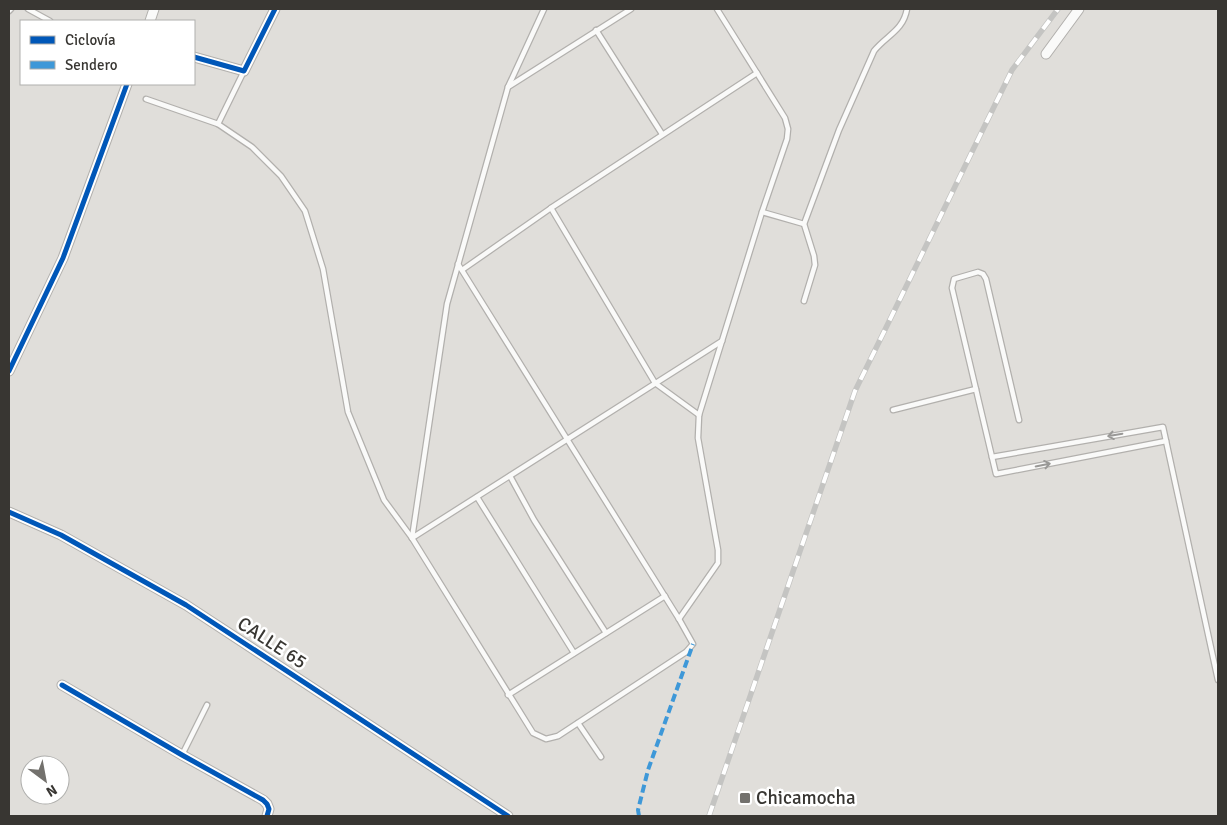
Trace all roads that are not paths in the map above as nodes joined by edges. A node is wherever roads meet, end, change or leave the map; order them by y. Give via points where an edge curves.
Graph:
1 (28, 9) edge
2 (275, 9) edge
3 (544, 9) edge
4 (631, 9) edge
5 (717, 9) edge
6 (907, 9) edge
7 (1079, 9) edge
8 (48, 20) edge
9 (596, 30) junction
10 (1046, 54) dead end
11 (195, 57) edge
12 (244, 71) junction
13 (757, 73) junction
14 (128, 85) edge
15 (508, 87) junction
16 (146, 99) dead end
17 (218, 124) junction
18 (662, 134) junction
19 (551, 208) junction
20 (762, 212) junction
21 (804, 224) junction
22 (458, 264) junction
23 (462, 270) junction
24 (804, 301) dead end
25 (722, 341) junction
26 (12, 360) edge
27 (9, 371) edge
28 (655, 383) junction
29 (976, 389) junction
30 (893, 410) dead end
31 (699, 415) junction
32 (1019, 420) dead end
33 (567, 439) junction
34 (1166, 441) junction
35 (992, 457) junction
36 (510, 476) junction
37 (477, 496) junction
38 (9, 512) edge
39 (412, 538) junction
40 (665, 596) junction
41 (680, 618) junction
42 (606, 633) junction
43 (574, 653) junction
44 (1218, 680) edge
45 (62, 684) dead end
46 (508, 695) junction
47 (207, 705) dead end
48 (578, 724) junction
49 (182, 755) junction
50 (601, 757) dead end
51 (267, 816) edge
52 (508, 816) edge

1 - 8 lane
2 - 12 street
3 - 15 lane
4 - 9 lane
5 - 13 lane
6 - 21 lane via 902,24 874,51 839,130
7 - 10 street
9 - 15 lane
9 - 18 lane
11 - 12 street
12 - 17 lane
13 - 18 lane
13 - 20 lane via 785,118 788,129
14 - 26 street via 63,258
15 - 22 lane
16 - 17 lane
17 - 39 lane via 252,147 281,176 305,211 323,269 348,412 384,500
18 - 19 lane
19 - 23 lane
19 - 28 lane
20 - 21 lane
20 - 25 lane
21 - 24 lane via 815,265
22 - 23 lane
22 - 39 lane via 448,304
23 - 33 lane
25 - 28 lane
25 - 31 lane
26 - 27 street
28 - 31 lane
28 - 33 lane
29 - 30 lane
29 - 32 lane via 952,288 954,279 978,272 986,279
29 - 35 lane
31 - 41 lane via 698,438 718,563
33 - 36 lane
33 - 40 lane
34 -> 35 lane via 1163,427
35 -> 34 lane via 996,474
34 - 44 lane
36 - 37 lane
36 - 42 lane
37 - 39 lane
37 - 43 lane
38 - 52 street, CALLE 65 via 61,535 186,605
39 - 46 lane
40 - 41 lane
40 - 42 lane
41 - 48 lane via 693,644 686,652
42 - 43 lane
43 - 46 lane
45 - 49 street
46 - 48 lane via 533,733 546,739
47 - 49 lane
48 - 50 lane
49 - 51 street via 262,800 269,809

